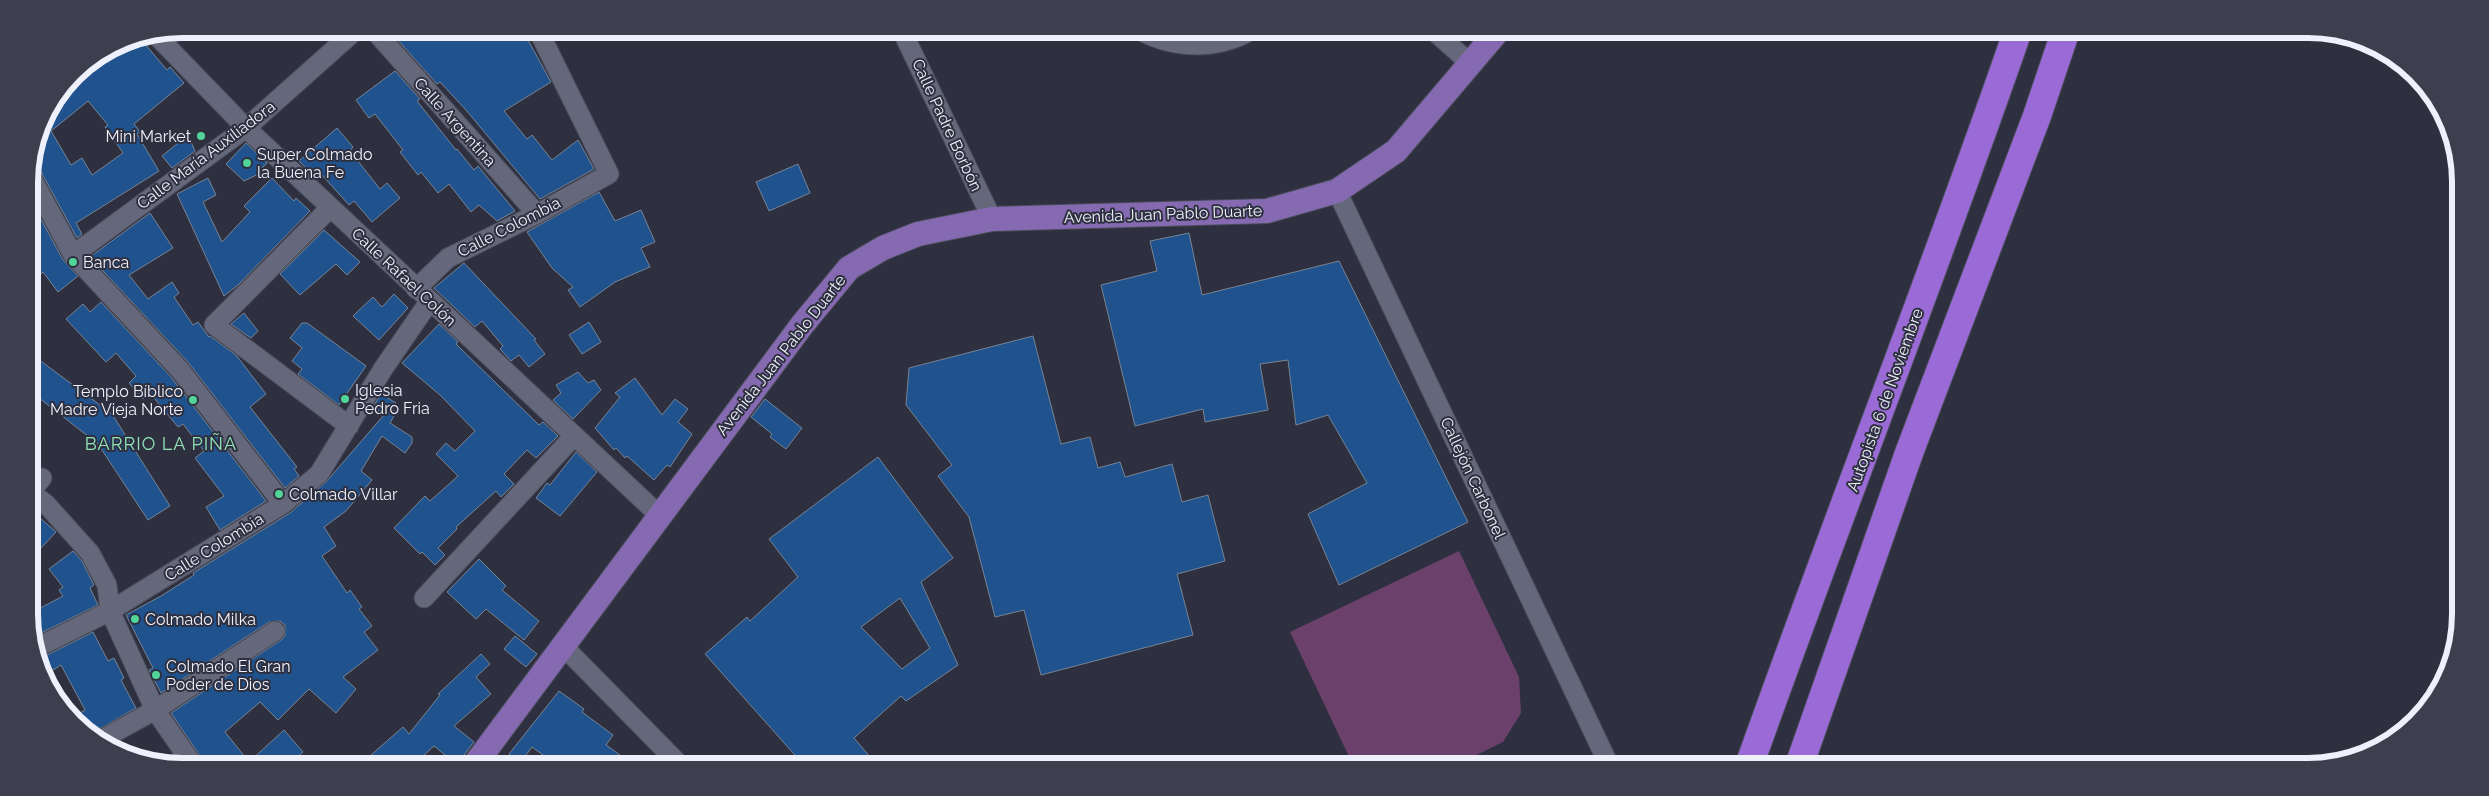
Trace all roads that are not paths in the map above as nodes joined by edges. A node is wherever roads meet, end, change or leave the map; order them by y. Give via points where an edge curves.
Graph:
1 (346, 38) edge
2 (381, 38) edge
3 (542, 38) edge
4 (906, 38) edge
5 (1154, 38) edge
6 (1238, 38) edge
7 (1442, 38) edge
8 (1492, 38) edge
9 (2015, 38) edge
10 (2063, 38) edge
11 (160, 39) edge
12 (1472, 64) junction
13 (246, 128) junction
14 (38, 190) edge
15 (1337, 190) junction
16 (330, 208) junction
17 (537, 214) junction
18 (992, 219) junction
19 (73, 255) junction
20 (422, 295) junction
21 (349, 426) junction
22 (574, 436) junction
23 (38, 493) edge
24 (283, 504) junction
25 (659, 515) junction
26 (424, 598) dead end
27 (110, 611) junction
28 (275, 631) dead end
29 (41, 645) edge
30 (564, 647) junction
31 (156, 710) junction
32 (107, 737) edge
33 (189, 758) edge
34 (480, 758) edge
35 (673, 758) edge
36 (1606, 758) edge
37 (1752, 758) edge
38 (1802, 758) edge

1 - 13 street, Calle María Auxiliadora
2 - 17 street, Calle Argentina
3 - 17 street, Calle Colombia via 609,174
4 - 18 street, Calle Padre Borbón
5 - 6 street via 1210,45
7 - 12 street
8 - 12 main road, Avenida Juan Pablo Duarte
9 - 37 highway, Autopista 6 de Noviembre
10 - 38 highway via 2038,116 1909,453
11 - 13 street, Calle Rafael Colón
12 - 15 main road, Avenida Juan Pablo Duarte via 1396,151
13 - 16 street, Calle Rafael Colón
13 - 19 street, Calle María Auxiliadora
14 - 19 street
15 - 18 main road, Avenida Juan Pablo Duarte via 1267,211
15 - 36 street, Callejón Carbonel
16 - 20 street, Calle Rafael Colón
16 - 21 street via 214,325
17 - 20 street, Calle Colombia via 448,258
18 - 25 main road, Avenida Juan Pablo Duarte via 918,234 883,248 848,268
19 - 24 street via 180,370
20 - 21 street, Calle Colombia
20 - 22 street, Calle Rafael Colón
21 - 24 street, Calle Colombia via 319,474
22 - 25 street, Calle Rafael Colón
22 - 26 street
23 - 27 street via 90,553 107,585
24 - 27 street, Calle Colombia
25 - 30 main road, Avenida Juan Pablo Duarte
27 - 29 street, Calle Colombia
27 - 31 street
28 - 31 street
30 - 34 main road, Avenida Juan Pablo Duarte
30 - 35 street
31 - 32 street
31 - 33 street

